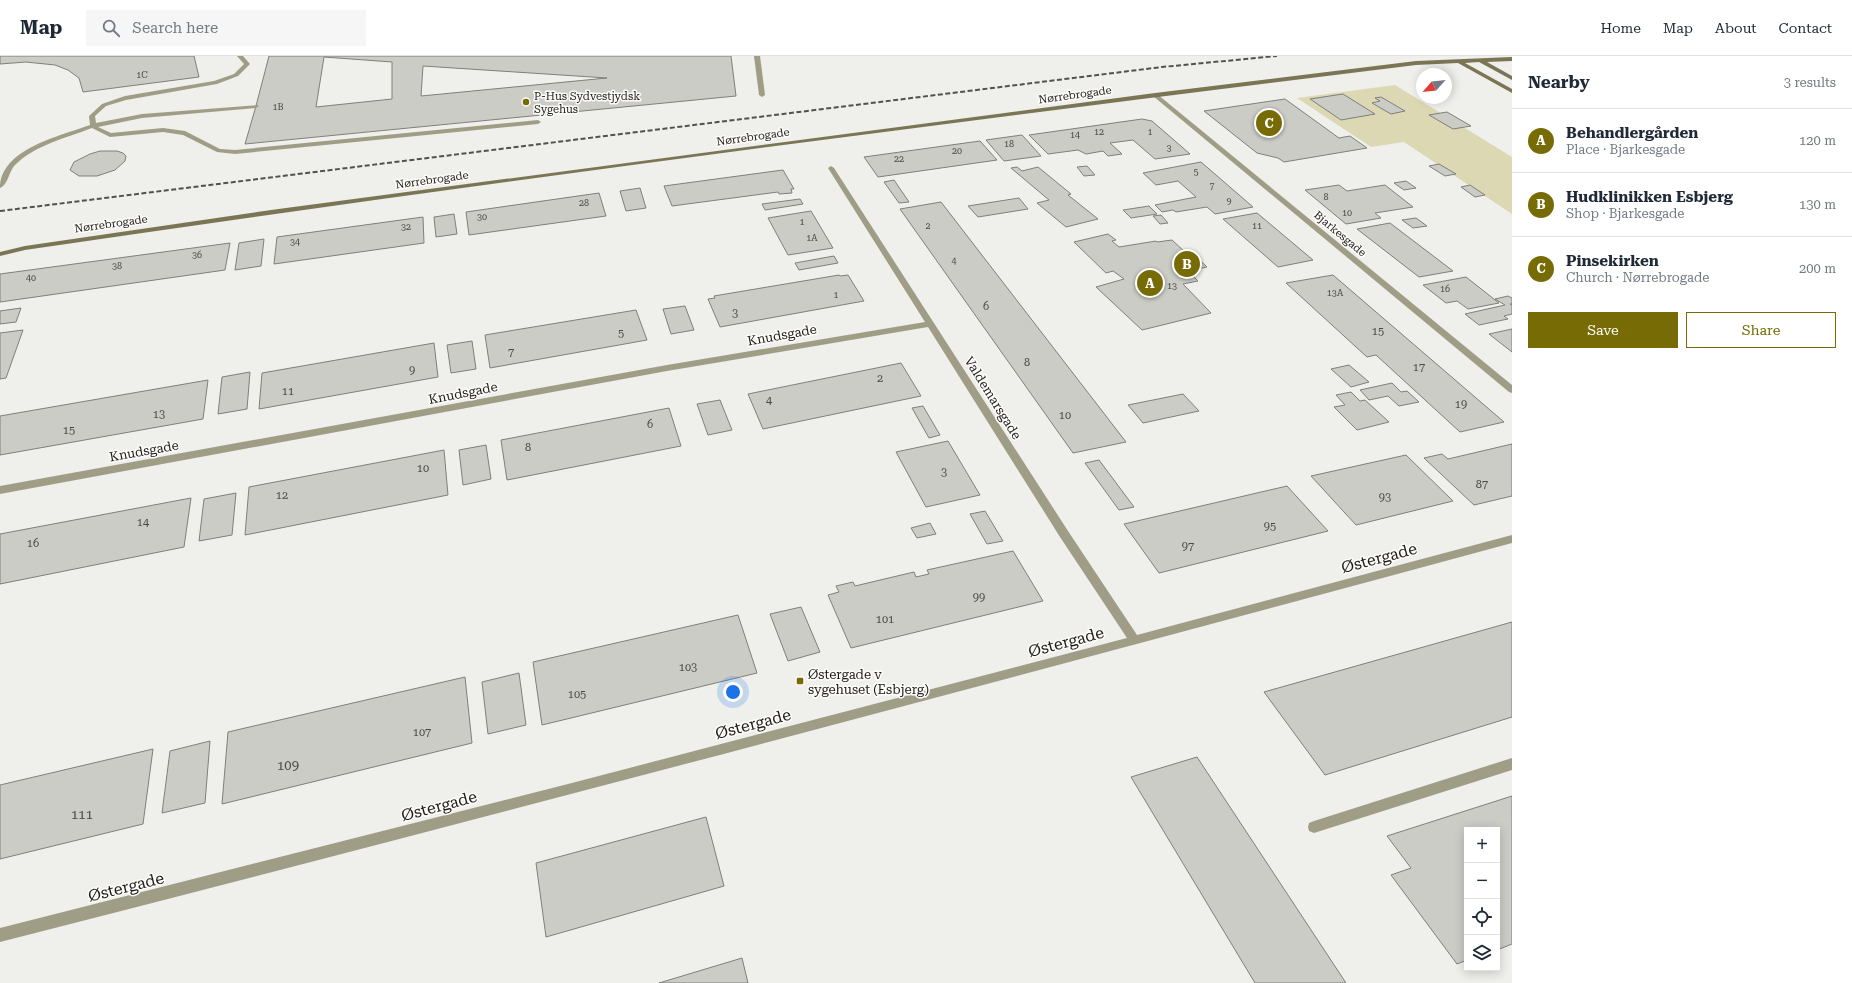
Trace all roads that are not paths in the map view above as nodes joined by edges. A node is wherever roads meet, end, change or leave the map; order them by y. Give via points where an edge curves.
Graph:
1 (240, 56) edge
2 (757, 56) edge
3 (1450, 56) edge
4 (1472, 56) edge
5 (1512, 59) edge
6 (1512, 78) edge
7 (1510, 94) edge
8 (762, 95) dead end
9 (1155, 95) junction
10 (256, 106) dead end
11 (538, 122) dead end
12 (93, 126) junction
13 (831, 168) dead end
14 (0, 186) edge
15 (0, 254) edge
16 (931, 324) junction
17 (1512, 390) edge
18 (0, 490) edge
19 (1512, 539) edge
20 (1135, 641) junction
21 (1512, 764) edge
22 (1314, 827) dead end
23 (0, 935) edge

1 - 12 street via 247,64 236,75 215,83 125,98 104,105 92,116
2 - 8 street
3 - 7 street
4 - 6 street
5 - 9 street, Nørrebrogade via 1408,64
9 - 15 street, Nørrebrogade via 279,211 25,248
9 - 17 street, Bjarkesgade
10 - 12 street via 142,116
11 - 12 street via 235,152 219,151 185,133 162,130 110,135 100,132
12 - 14 street via 34,148 18,159 6,172
13 - 16 street, Valdemarsgade
16 - 18 street, Knudsgade via 667,368
16 - 20 street, Valdemarsgade
19 - 20 street, Østergade
20 - 23 street, Østergade via 205,884
21 - 22 street

